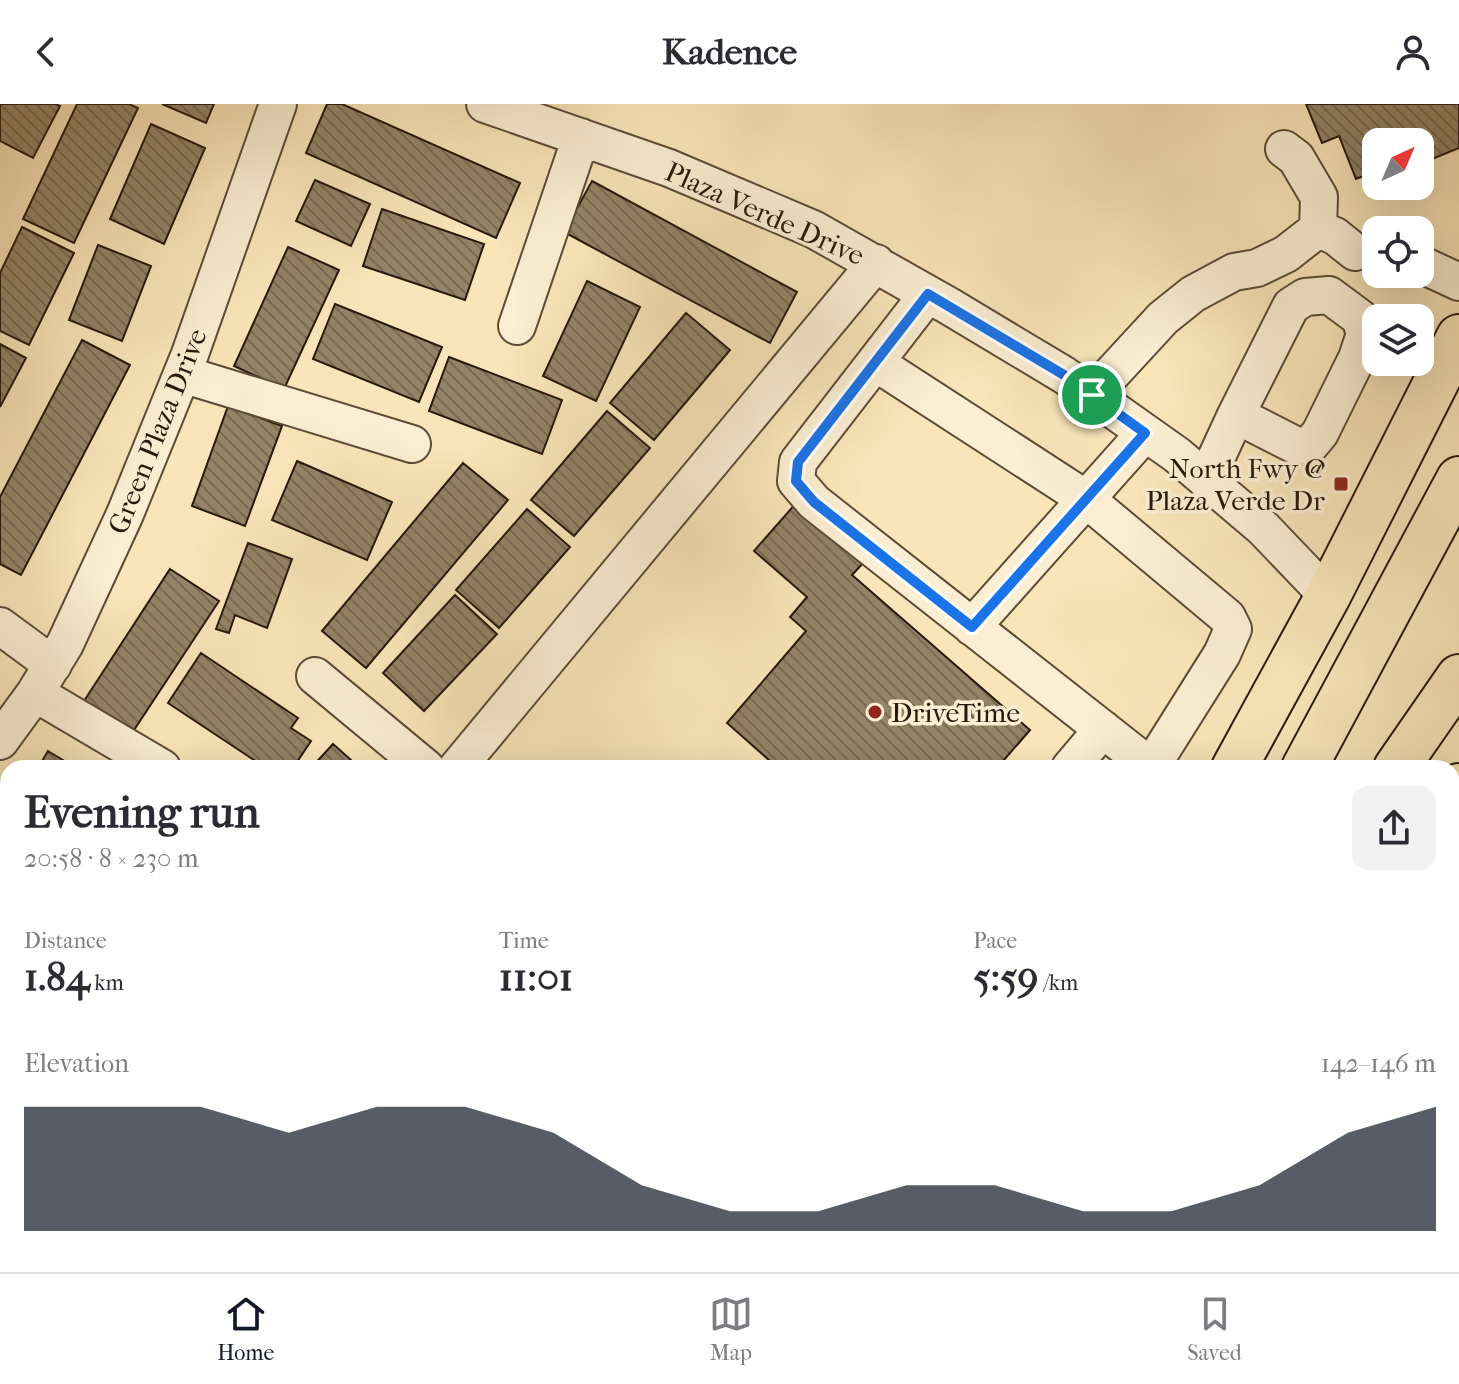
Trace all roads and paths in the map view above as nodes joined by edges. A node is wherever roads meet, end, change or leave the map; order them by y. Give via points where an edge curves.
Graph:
1 (278, 104) edge
2 (486, 104) edge
3 (581, 137) junction
4 (1284, 149) dead end
5 (1318, 229) junction
6 (1362, 250) edge
7 (1362, 253) edge
8 (876, 263) junction
9 (1434, 270) edge
10 (1459, 282) edge
11 (928, 294) junction
12 (1329, 295) junction
13 (517, 326) dead end
14 (1459, 337) edge
15 (876, 363) junction
16 (182, 374) junction
17 (1092, 395) junction
18 (1236, 415) junction
19 (1145, 433) junction
20 (412, 444) dead end
21 (1459, 479) edge
22 (1206, 480) junction
23 (1086, 499) junction
24 (1328, 596) junction
25 (0, 626) edge
26 (972, 627) junction
27 (315, 676) dead end
28 (1459, 677) edge
29 (44, 679) junction
30 (1103, 729) junction
31 (2, 736) edge
32 (151, 760) edge
33 (416, 760) edge
34 (464, 760) edge
35 (1077, 760) edge
36 (1141, 760) edge
37 (1156, 760) edge
38 (1238, 760) edge
39 (1308, 760) edge
40 (1402, 760) edge

1 - 16 street, Green Plaza Drive
2 - 3 street, Plaza Verde Drive
3 - 8 street, Plaza Verde Drive via 813,229
3 - 13 street
4 - 5 street via 1296,158 1319,197
5 - 6 street
5 - 17 street via 1286,254 1234,272 1193,294 1163,318
7 - 12 street via 1336,268
8 - 11 street, Plaza Verde Drive
8 - 34 street
9 - 10 street
11 - 15 street
11 - 17 street, Plaza Verde Drive
12 - 18 street via 1305,297 1291,306
12 - 18 street via 1360,318 1365,334 1320,433 1310,445 1297,446
14 - 24 main road
15 - 23 street
15 - 26 street via 798,462 796,481 814,502
16 - 20 street
16 - 29 street, Green Plaza Drive via 125,514
17 - 19 street, Plaza Verde Drive
18 - 22 street
19 - 22 street, Plaza Verde Drive
19 - 23 street
21 - 39 main road
22 - 24 street, Plaza Verde Drive via 1263,528
23 - 26 street
23 - 37 street via 1227,617 1233,629
24 - 38 main road
25 - 29 street
26 - 30 street
27 - 33 street
28 - 40 main road
29 - 31 street, Green Plaza Drive
29 - 32 street
30 - 35 street
30 - 36 street

